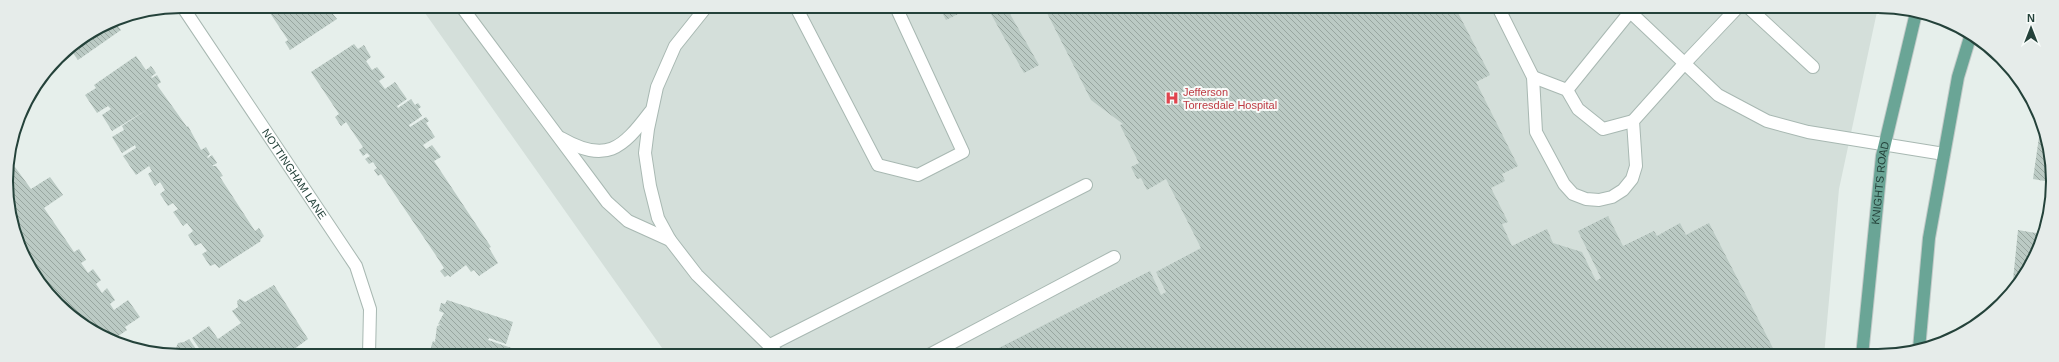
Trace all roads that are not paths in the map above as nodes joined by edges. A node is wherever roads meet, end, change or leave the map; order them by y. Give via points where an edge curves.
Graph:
1 (187, 13) edge
2 (466, 13) edge
3 (701, 13) edge
4 (800, 13) edge
5 (899, 13) edge
6 (1501, 13) edge
7 (1625, 13) edge
8 (1630, 13) edge
9 (1732, 13) edge
10 (1754, 13) edge
11 (1915, 17) edge
12 (1969, 40) edge
13 (1684, 64) junction
14 (1812, 67) dead end
15 (1534, 77) junction
16 (1566, 90) junction
17 (652, 110) junction
18 (1633, 121) junction
19 (557, 136) junction
20 (1885, 145) junction
21 (1944, 154) junction
22 (1086, 185) dead end
23 (670, 240) junction
24 (1114, 257) dead end
25 (1920, 343) edge
26 (770, 345) junction
27 (369, 349) edge
28 (774, 349) edge
29 (940, 349) edge
30 (1863, 349) edge

1 - 27 street, NOTTINGHAM LANE via 356,266 370,310
2 - 19 street
3 - 17 street via 675,46 657,87
4 - 5 street via 878,165 918,175 963,152
6 - 15 street
7 - 16 street
8 - 13 street
9 - 13 street
10 - 14 street
11 - 20 main road, KNIGHTS ROAD
12 - 21 main road via 1958,77
13 - 18 street
13 - 20 street via 1718,95 1767,121 1808,132
15 - 16 street
15 - 18 street via 1536,132 1564,184 1573,194 1599,200 1612,197 1623,190 1632,179 1636,166
16 - 18 street via 1578,109 1603,129
17 - 19 street via 625,142 601,152 588,151
17 - 23 street via 645,153 658,218
19 - 23 street via 607,202 628,222
20 - 21 street
20 - 30 main road, KNIGHTS ROAD
21 - 25 main road via 1929,238
22 - 26 street
23 - 26 street via 697,275
24 - 29 street
26 - 28 street

